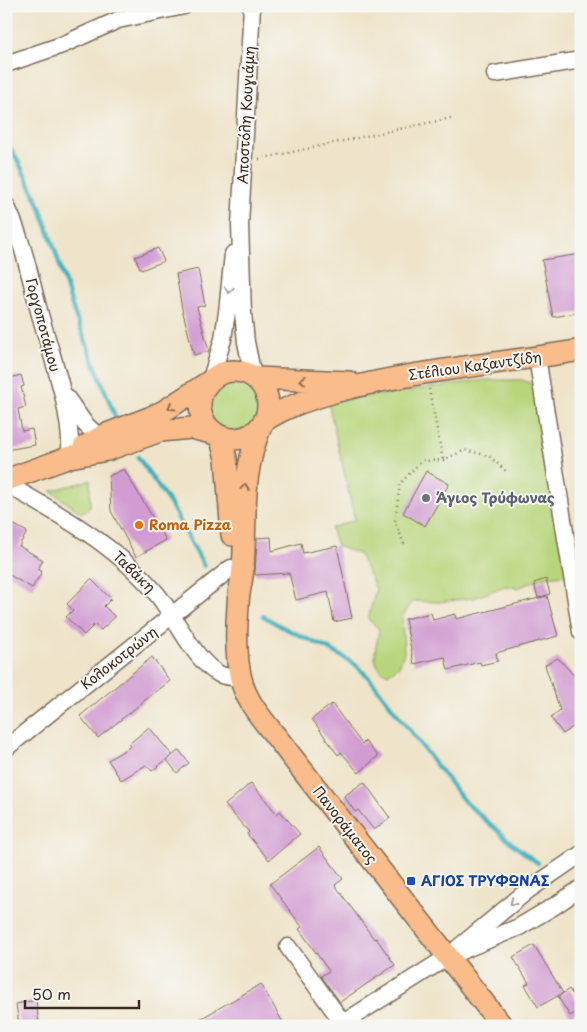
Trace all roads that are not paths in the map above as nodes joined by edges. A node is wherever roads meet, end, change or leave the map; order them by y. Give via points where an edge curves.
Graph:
1 (184, 6) edge
2 (252, 6) edge
3 (116, 13) edge
4 (581, 60) edge
5 (6, 64) edge
6 (495, 74) dead end
7 (6, 205) edge
8 (240, 225) junction
9 (581, 350) edge
10 (538, 357) junction
11 (255, 377) junction
12 (209, 381) junction
13 (369, 383) junction
14 (61, 389) junction
15 (263, 423) junction
16 (122, 435) junction
17 (218, 435) junction
18 (70, 457) junction
19 (6, 480) edge
20 (6, 484) edge
21 (232, 568) junction
22 (238, 605) junction
23 (173, 616) junction
24 (581, 632) edge
25 (241, 678) junction
26 (6, 748) edge
27 (581, 854) edge
28 (581, 888) edge
29 (288, 947) dead end
30 (449, 956) junction
31 (502, 1026) edge

1 - 3 street
2 - 8 street, Αποστόλη Κουγιάμη
3 - 5 street via 62,45
4 - 6 street
7 - 14 street, Γοργοποτάμου
8 - 11 street, Αποστόλη Κουγιάμη via 243,313
8 -> 12 street, Αποστόλη Κουγιάμη via 223,339
9 - 10 main road, Στέλιου Καζαντζίδη
10 - 13 main road, Στέλιου Καζαντζίδη
10 - 24 street
11 - 12 main road via 231,370
13 -> 11 main road, Στέλιου Καζαντζίδη
11 - 15 main road via 263,385 268,398
12 -> 16 main road via 174,406
12 - 17 main road via 201,395 200,410 206,424
13 - 15 main road, Στέλιου Καζαντζίδη via 293,405
14 - 16 street, Γοργοποτάμου via 77,414
14 - 18 street, Γοργοποτάμου via 70,436
15 - 17 main road via 245,437 235,439
22 -> 15 main road, Πανοράματος via 246,482 251,453
16 - 17 main road via 181,428 200,429
16 - 18 main road via 107,450
17 - 21 main road, Πανοράματος via 226,458
18 - 19 main road
20 - 23 street, Ταβάκη via 113,551
21 - 22 main road, Πανοράματος
21 - 23 street, Κολοκοτρώνη
22 - 25 main road, Πανοράματος
23 - 25 street, Ταβάκη via 198,655 210,667 223,676
23 - 26 street, Κολοκοτρώνη
25 - 30 main road, Πανοράματος via 250,700 271,729
27 -> 30 street via 527,891
28 - 30 street via 519,927
29 - 30 street via 344,1023
30 - 31 main road, Πανοράματος

